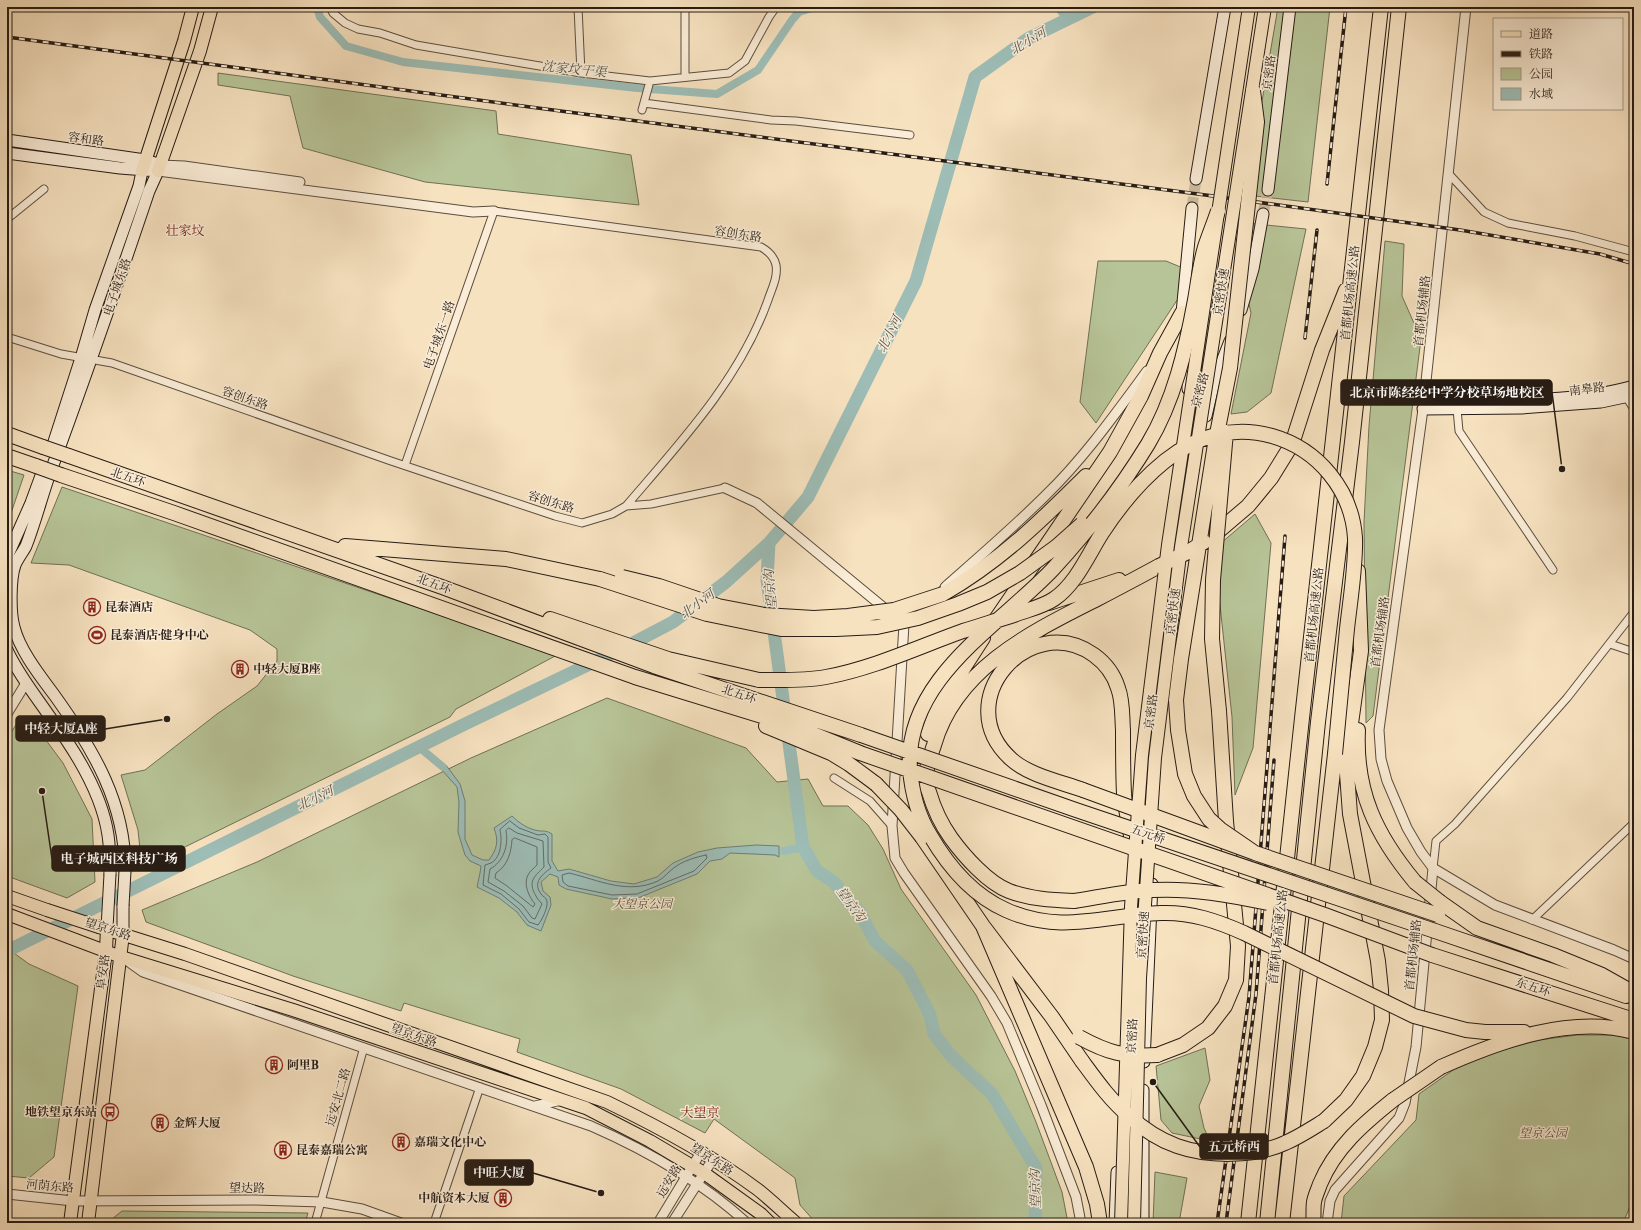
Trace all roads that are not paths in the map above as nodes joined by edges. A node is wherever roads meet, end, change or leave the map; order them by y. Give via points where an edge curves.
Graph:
1 (194, 7) edge
2 (212, 7) edge
3 (330, 7) edge
4 (578, 7) edge
5 (685, 7) edge
6 (776, 7) edge
7 (1225, 7) edge
8 (1249, 7) edge
9 (1265, 7) edge
10 (1290, 7) edge
11 (1381, 7) edge
12 (1399, 7) edge
13 (1466, 7) edge
14 (581, 73) junction
15 (685, 77) junction
16 (650, 81) junction
17 (1253, 91) junction
18 (910, 136) dead end
19 (7, 140) edge
20 (7, 153) edge
21 (144, 166) junction
22 (160, 168) junction
23 (1449, 174) junction
24 (1196, 179) tunnel mouth
25 (44, 189) dead end
26 (1268, 190) tunnel mouth
27 (1192, 208) tunnel mouth
28 (494, 211) junction
29 (1218, 212) junction
30 (1263, 214) tunnel mouth
31 (7, 219) edge
32 (1634, 252) edge
33 (1352, 272) junction
34 (1182, 313) junction
35 (7, 337) edge
36 (1160, 353) junction
37 (86, 359) junction
38 (1230, 368) junction
39 (1634, 386) edge
40 (1616, 390) junction
41 (1630, 396) edge
42 (1424, 403) junction
43 (1457, 408) junction
44 (1634, 409) edge
45 (7, 434) edge
46 (1352, 442) junction
47 (1110, 452) junction
48 (7, 456) edge
49 (405, 466) junction
50 (1121, 484) junction
51 (725, 488) joint
52 (626, 506) junction
53 (319, 543) junction
54 (11, 561) edge
55 (1159, 566) junction
56 (1553, 570) dead end
57 (603, 576) junction
58 (442, 587) junction
59 (1040, 606) junction
60 (1634, 612) edge
61 (904, 624) junction
62 (1610, 644) junction
63 (7, 650) edge
64 (1362, 651) junction
65 (1634, 652) edge
66 (26, 683) junction
67 (7, 714) edge
68 (791, 731) junction
69 (861, 735) joint
70 (834, 778) dead end
71 (925, 780) junction
72 (1634, 823) edge
73 (892, 826) junction
74 (1131, 836) junction
75 (1255, 853) junction
76 (1433, 868) junction
77 (7, 896) edge
78 (1439, 909) junction
79 (7, 914) edge
80 (1325, 915) junction
81 (1532, 920) junction
82 (983, 926) junction
83 (103, 927) junction
84 (1435, 931) joint
85 (123, 934) junction
86 (106, 951) junction
87 (1432, 955) joint
88 (121, 957) junction
89 (1634, 959) edge
90 (1634, 993) edge
91 (1634, 999) edge
92 (293, 1010) junction
93 (1052, 1018) junction
94 (1634, 1020) edge
95 (304, 1026) junction
96 (1549, 1032) junction
97 (1634, 1032) edge
98 (364, 1047) junction
99 (480, 1087) junction
100 (562, 1100) junction
101 (533, 1107) junction
102 (701, 1152) junction
103 (713, 1159) junction
104 (690, 1171) junction
105 (701, 1178) junction
106 (7, 1194) edge
107 (73, 1200) junction
108 (90, 1200) junction
109 (1314, 1201) junction
110 (322, 1202) junction
111 (1285, 1208) junction
112 (70, 1223) edge
113 (88, 1223) edge
114 (316, 1223) edge
115 (401, 1223) edge
116 (434, 1223) edge
117 (658, 1223) edge
118 (672, 1223) edge
119 (747, 1223) edge
120 (770, 1223) edge
121 (796, 1223) edge
122 (1081, 1223) edge
123 (1100, 1223) edge
124 (1115, 1223) edge
125 (1121, 1223) edge
126 (1134, 1223) edge
127 (1143, 1223) edge
128 (1248, 1223) edge
129 (1267, 1223) edge
130 (1282, 1223) edge
131 (1286, 1223) edge
132 (1306, 1223) edge
133 (1313, 1223) edge
134 (1327, 1223) edge

1 - 21 main road, 电子城东路
2 - 22 main road, 电子城东路 via 200,51
3 - 14 street via 345,23 358,29 416,45
4 - 14 street
5 - 15 street
6 - 15 street via 745,61 729,73
7 - 24 main road
8 - 29 main road, 京密快速, bridge
9 - 17 main road, 京密快速, bridge
10 - 26 main road, 京密路
11 - 33 highway, 首都机场高速公路
12 - 46 highway, 首都机场高速公路
13 - 23 street, 首都机场辅路
14 - 16 street
15 - 16 street
16 - 18 street via 643,106 796,121
17 - 38 highway, bridge via 1257,122
17 - 126 main road, 京密快速, bridge via 1181,547 1155,758 1140,978
19 - 21 main road, 容和路
20 - 21 main road, 容和路
21 - 22 main road, 容和路
21 - 37 main road, 电子城东路 via 93,316
22 - 28 street via 473,212
22 - 37 main road, 电子城东路
23 - 32 street via 1484,212 1508,224 1575,236
23 - 42 street, 首都机场辅路
25 - 31 street
27 - 34 main road, 京密路
28 - 49 street, 电子城东一路
28 - 52 street, 容创东路 via 761,247 771,253 776,264 776,277 762,316 736,367 699,420
29 - 50 highway, bridge via 1204,249 1188,334 1171,394 1149,442
29 - 125 main road, 京密快速, bridge via 1168,545 1142,756 1131,907
30 - 127 main road, 京密路 via 1253,269 1240,314 1214,382 1206,415 1159,756 1143,1081
33 - 55 highway, bridge via 1322,350 1292,444 1272,478 1248,506 1214,535 1188,552
33 - 128 highway, 首都机场高速公路
34 - 36 highway
34 - 74 main road, 京密路 via 1188,391
35 - 37 street, 容创东路
36 - 47 highway via 1141,396
36 - 61 street via 1079,459 1047,495
37 - 49 street, 容创东路 via 112,363
37 - 54 main road, 电子城东路 via 25,547
38 - 75 highway, bridge via 1214,452 1176,700 1178,730 1188,785 1209,819
38 - 93 highway, bridge via 1213,580 1212,639 1238,946 1236,980 1225,1006 1208,1028 1183,1045 1157,1055 1117,1054 1099,1048
39 - 40 main road, 南皋路
40 - 41 street
40 - 42 main road, 南皋路 via 1525,400
41 - 43 main road, 南皋路 via 1601,402 1521,408
41 - 44 street
42 - 43 main road, 南皋路
42 - 76 street, 首都机场辅路 via 1379,730 1381,759 1387,781 1407,828
43 - 56 street via 1459,432
45 - 53 highway, 北五环, bridge
46 - 64 highway
46 - 129 highway, 首都机场高速公路 via 1318,722
47 - 57 highway, bridge via 998,558 943,594 894,610 814,618 764,615 718,606 659,586
47 - 71 highway via 960,671 937,709 926,740 923,760
48 - 68 highway, 北五环, bridge via 635,677 745,711
49 - 52 street, 容创东路 via 582,523 612,514
50 - 57 highway, bridge via 1095,513 1056,547 1013,577 958,604 918,618 877,627 836,630 781,629 707,614
50 - 96 highway, bridge via 1055,567 949,667 923,704 911,740 912,789 917,808 936,845 961,878 985,899 1006,910 1025,917 1062,924 1160,913 1202,917 1244,933 1414,1016 1466,1030
51 - 52 street via 651,504
51 - 61 street via 757,503
53 - 57 highway via 373,550 506,559
53 - 58 highway, 北五环
54 - 85 main road, bridge via 12,605 18,638 40,676 99,763 113,795 124,847
55 - 59 highway, bridge
55 - 71 highway via 1047,623 984,668 962,691 947,713 938,731
58 - 59 highway, bridge via 586,630 668,659 759,680 805,679 846,673
58 - 69 highway, 北五环 via 654,666
59 - 111 highway, bridge via 1055,598 1069,585 1103,531 1137,487 1185,446 1212,436 1242,432 1255,432 1274,437 1302,449 1327,470 1342,492 1355,539 1335,754
60 - 62 street
61 - 73 street
62 - 65 street
62 - 76 street via 1567,698 1481,795 1455,824 1436,840
63 - 66 main road, 阜安路
64 - 78 highway, bridge via 1357,736 1362,791 1382,835 1397,860
64 - 93 highway, bridge via 1346,760 1350,814 1378,961 1382,1020 1375,1047 1363,1076 1346,1100 1324,1121 1283,1144 1258,1151 1233,1154 1204,1153 1177,1146 1157,1136 1129,1116 1109,1096
66 - 67 street
66 - 83 main road, 阜安路, bridge via 65,737 91,784 101,809 108,834 110,874
68 - 80 highway, 五元桥, bridge
68 - 82 highway, bridge via 849,764 876,784 922,837
69 - 84 highway, 五元桥, bridge via 1083,813
70 - 73 street via 870,802
71 - 80 highway, bridge via 934,807 952,838 977,868 1008,891 1048,900 1074,901 1152,890 1192,890 1226,894
72 - 81 street
73 - 122 street via 895,858 1007,1023 1076,1197
74 - 75 highway, bridge via 1124,796 1122,713 1119,689 1111,673 1100,659 1084,648 1064,643 1046,643 1026,650 1007,665 995,681 988,700 991,734 1011,760 1027,770 1083,790
74 - 124 main road, 京密路
75 - 78 highway, bridge
76 - 81 street via 1495,905
76 - 134 street, 首都机场辅路 via 1416,1047 1405,1103 1399,1118 1335,1190 1330,1201
77 - 83 main road, 望京东路, bridge
78 - 90 highway via 1477,928 1602,975
79 - 86 main road, 望京东路
80 - 87 highway, 五元桥, bridge
81 - 89 street
82 - 93 highway
82 - 123 highway via 1083,1161 1097,1204
83 - 85 main road, 望京东路
83 - 86 main road, 阜安路
84 - 91 highway, 东五环
85 - 88 main road, 阜安路
85 - 102 main road, 望京东路 via 606,1102 666,1130
86 - 88 main road, 望京东路
86 - 107 main road, 阜安路
87 - 94 highway, 东五环
88 - 92 main road, 望京东路
88 - 95 street via 143,972
88 - 108 main road, 阜安路
92 - 95 street
92 - 100 main road, 望京东路
95 - 98 street
96 - 97 highway via 1580,1027 1616,1028
96 - 109 highway, bridge via 1492,1045 1441,1067 1394,1100 1366,1122 1336,1154
98 - 99 street
98 - 110 street, 远安北二路
99 - 101 street
99 - 116 street
100 - 101 street
100 - 104 main road, 望京东路 via 650,1140
101 - 104 street via 591,1126
102 - 103 main road, 望京东路
102 - 104 street, 远安路
103 - 105 street, 远安路
103 - 121 main road, 望京东路 via 757,1189
104 - 105 main road, 望京东路
104 - 117 street, 远安路
105 - 118 street, 远安路
105 - 119 street
105 - 120 main road, 望京东路 via 755,1210
106 - 107 street, 河荫东路
107 - 108 street, 河荫东路
107 - 112 main road, 阜安路
108 - 110 street, 望达路
108 - 113 main road, 阜安路
109 - 132 highway
109 - 133 highway
110 - 114 street, 远安北二路
110 - 115 street, 望达路 via 362,1209
111 - 130 highway
111 - 131 highway

